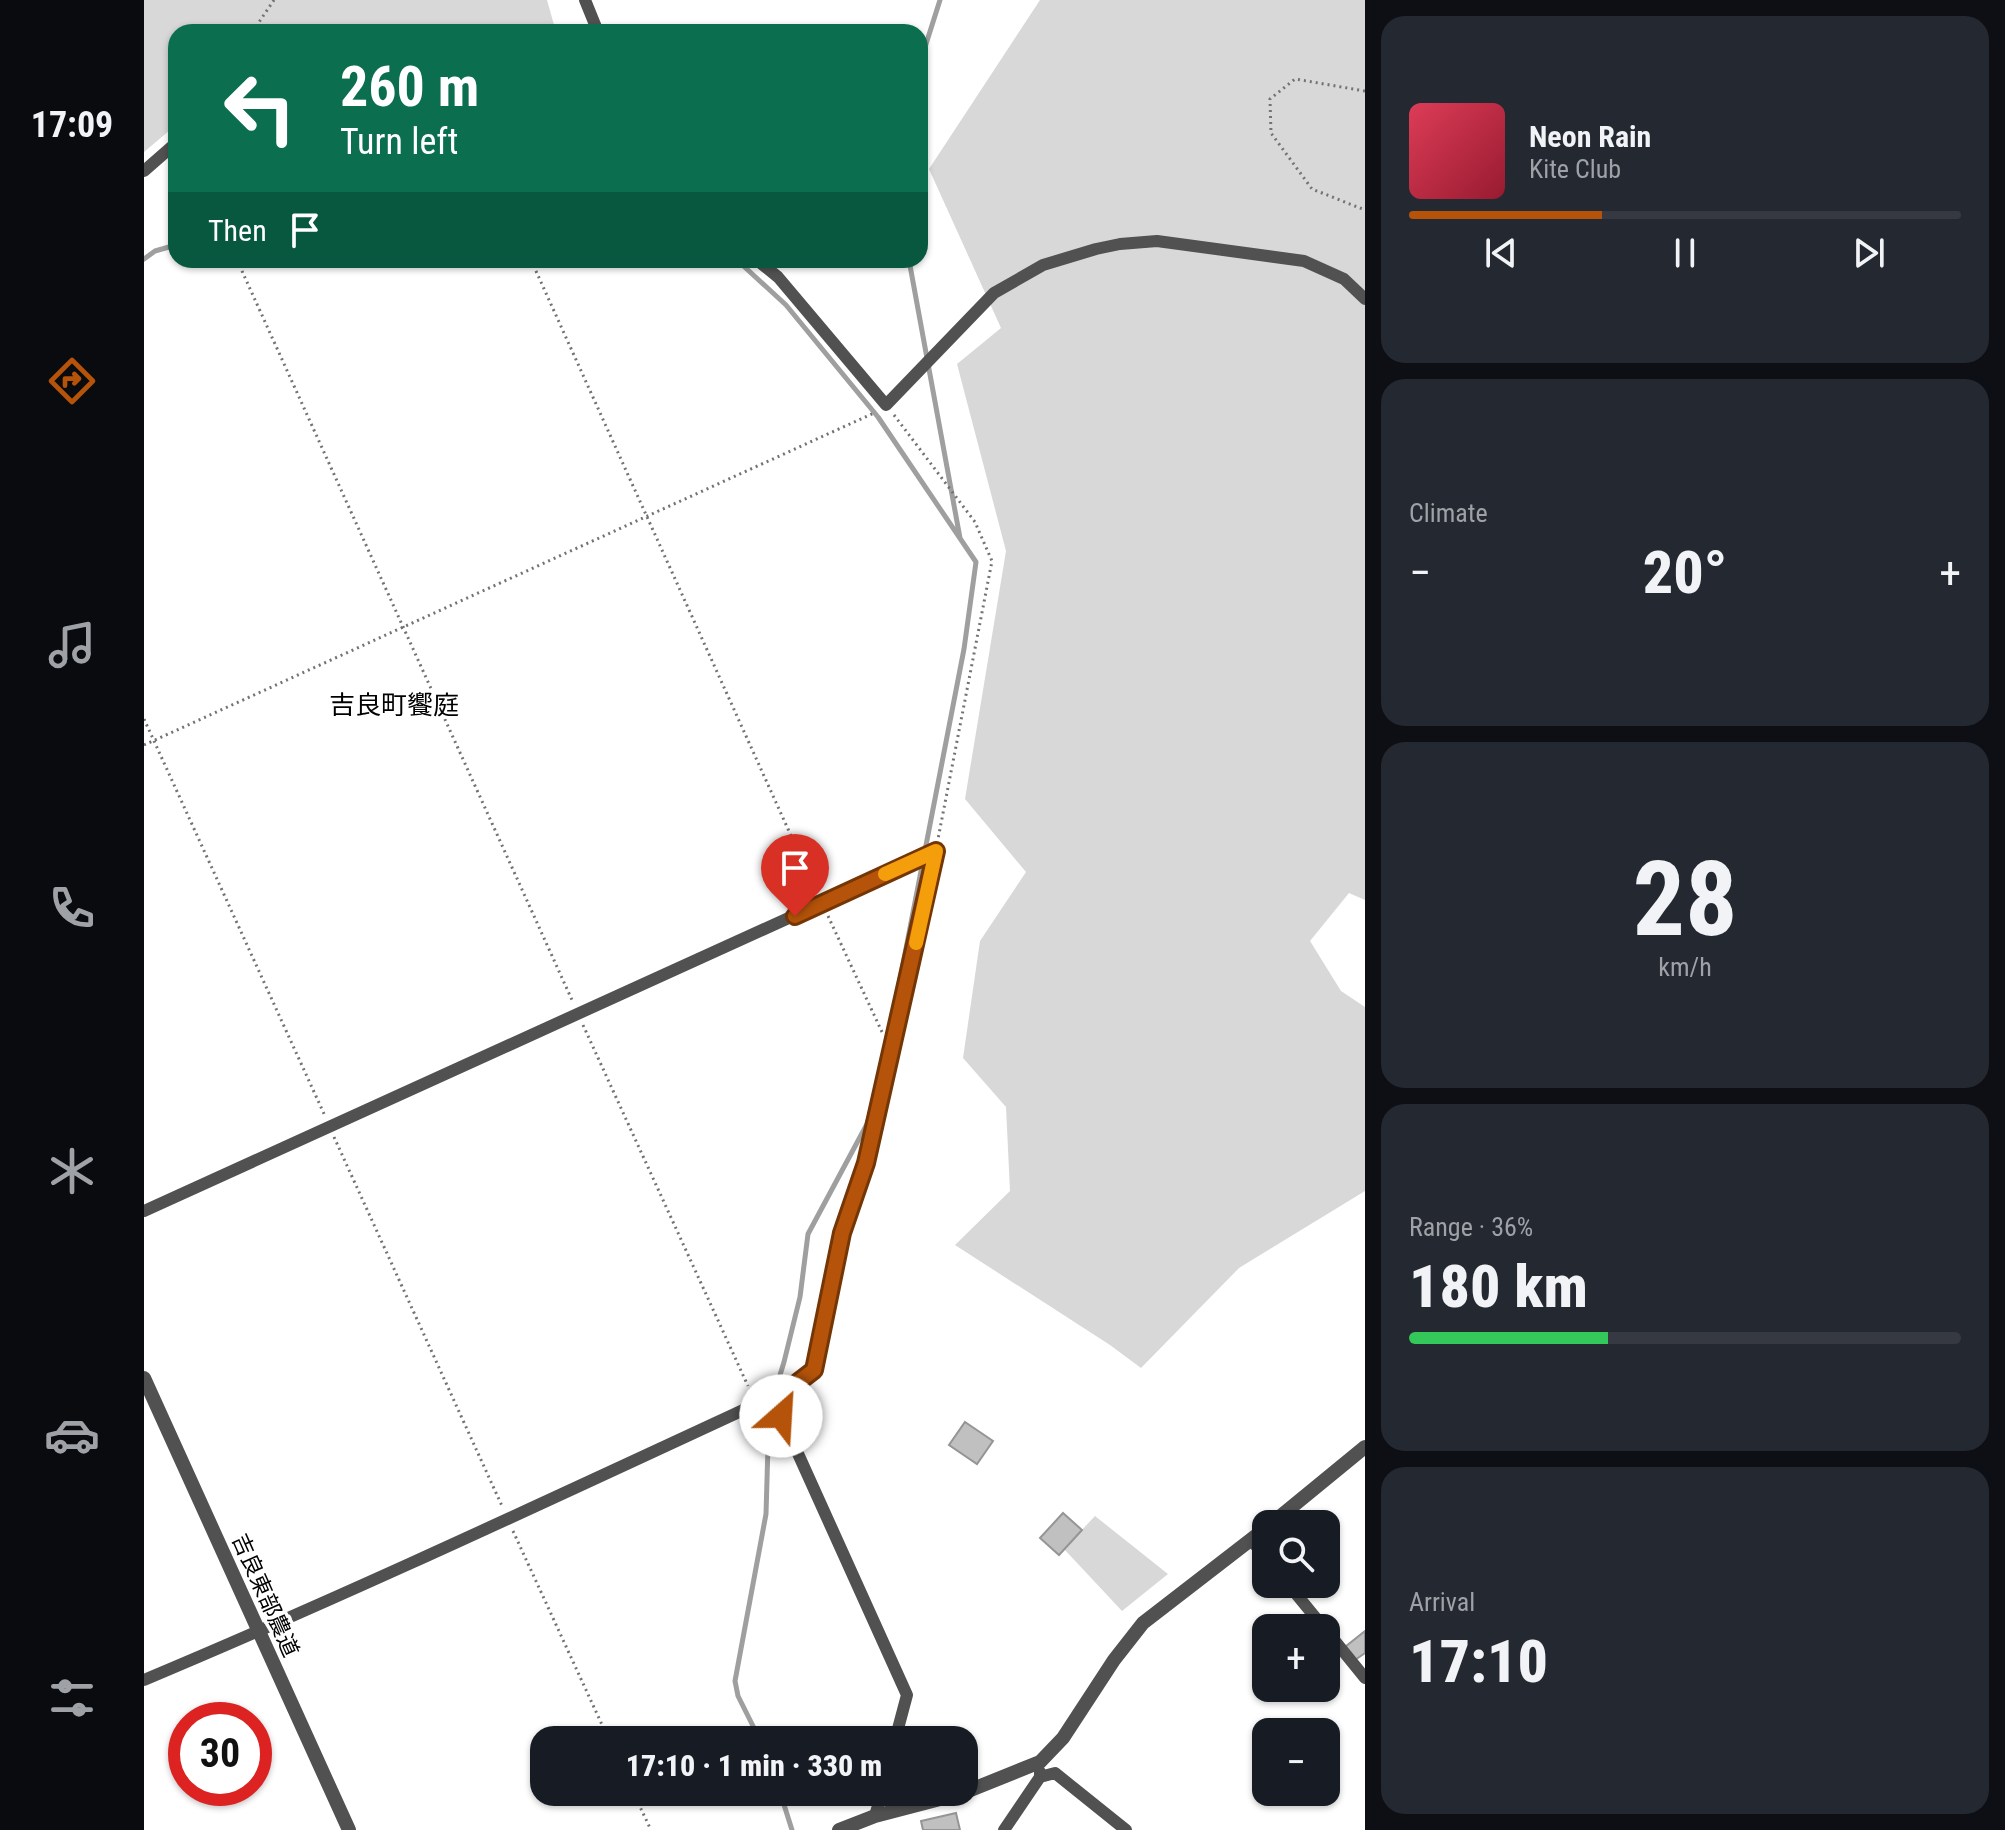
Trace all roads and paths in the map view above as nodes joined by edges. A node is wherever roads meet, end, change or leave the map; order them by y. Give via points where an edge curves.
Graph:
1 (274, 0) edge
2 (585, 0) edge
3 (258, 24) edge
4 (595, 24) edge
5 (1365, 91) edge
6 (168, 150) edge
7 (144, 171) edge
8 (1365, 210) edge
9 (241, 268) edge
10 (535, 268) edge
11 (767, 268) edge
12 (1365, 299) edge
13 (886, 405) junction
14 (648, 517) junction
15 (402, 627) junction
16 (144, 719) edge
17 (154, 741) junction
18 (144, 745) edge
19 (936, 851) junction
20 (822, 903) junction
21 (579, 1015) junction
22 (892, 1053) junction
23 (330, 1128) junction
24 (144, 1211) edge
25 (144, 1378) edge
26 (754, 1399) joint
27 (1365, 1447) edge
28 (1288, 1510) edge
29 (508, 1519) junction
30 (1251, 1540) edge
31 (1300, 1598) edge
32 (1313, 1614) edge
33 (258, 1632) junction
34 (1340, 1647) edge
35 (1365, 1678) edge
36 (144, 1680) edge
37 (603, 1726) edge
38 (899, 1726) edge
39 (1040, 1769) junction
40 (640, 1806) edge
41 (878, 1806) edge
42 (875, 1816) junction
43 (349, 1830) edge
44 (651, 1830) edge
45 (839, 1830) edge
46 (1004, 1830) edge
47 (1126, 1830) edge

1 - 3 path
2 - 4 street
5 - 8 path via 1295,79 1270,99 1271,133 1312,189
6 - 7 street
9 - 15 path
10 - 14 path
11 - 13 street
12 - 13 street via 1344,279 1304,261 1157,241 1096,249 1043,265 994,293
13 - 14 path
13 - 19 path via 975,522 992,561
14 - 15 path
14 - 20 path
15 - 17 path
15 - 21 path
16 - 17 path
17 - 18 path
17 - 23 path
19 - 20 street
19 - 22 street
20 - 21 street
20 - 22 path
21 - 23 street
21 - 26 path
22 - 38 street via 866,1163 842,1233 814,1370 788,1390 781,1416 907,1695
23 - 24 street
23 - 29 path
25 - 33 street, 吉良東部農道
26 - 29 street via 752,1406
27 - 28 street
29 - 33 street
29 - 37 path
30 - 39 street via 1143,1623
31 - 32 street
33 - 36 street
33 - 43 street, 吉良東部農道
34 - 35 street
39 - 42 street
39 - 46 street
39 - 47 street via 1055,1773
40 - 44 path
41 - 42 street
42 - 45 street

